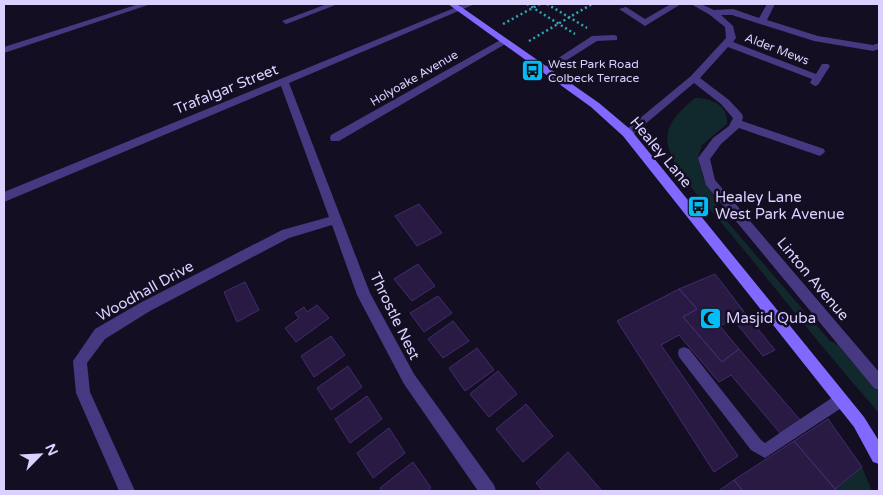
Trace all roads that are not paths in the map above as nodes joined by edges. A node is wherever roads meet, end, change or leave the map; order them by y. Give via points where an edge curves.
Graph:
1 (147, 4) edge
2 (334, 4) edge
3 (677, 4) edge
4 (695, 4) edge
5 (771, 4) edge
6 (461, 6) edge
7 (624, 9) dead end
8 (713, 13) junction
9 (286, 21) dead end
10 (762, 21) junction
11 (614, 38) dead end
12 (504, 41) junction
13 (727, 43) junction
14 (879, 46) edge
15 (4, 50) edge
16 (825, 66) dead end
17 (545, 70) junction
18 (694, 78) junction
19 (284, 82) junction
20 (736, 123) junction
21 (627, 133) junction
22 (335, 138) dead end
23 (820, 152) dead end
24 (4, 197) edge
25 (337, 219) junction
26 (684, 353) dead end
27 (879, 383) edge
28 (841, 400) junction
29 (879, 456) edge
30 (127, 491) edge
31 (488, 491) edge

1 - 15 street
2 - 9 street
3 - 7 street via 645,23
4 - 8 street
5 - 10 street
6 - 12 main road, Healey Lane
6 - 19 street, Trafalgar Street
8 - 10 street via 733,12
8 - 13 street via 729,26 732,38
10 - 14 street via 817,39 873,48
11 - 17 street via 592,40
12 - 17 main road, Healey Lane
12 - 22 street, Holyoake Avenue
13 - 16 street, Alder Mews via 816,81
13 - 18 street
17 - 21 main road, Healey Lane via 595,105
18 - 20 street via 726,102 738,117
18 - 21 street
19 - 24 street, Trafalgar Street
19 - 25 street, Throstle Nest
20 - 23 street
20 - 27 street, Linton Avenue via 704,158 710,182
21 - 28 main road, Healey Lane
25 - 30 street, Woodhall Drive via 286,234 100,334 80,361 83,393
25 - 31 street, Throstle Nest via 364,295 409,379
26 - 28 lane via 756,445 765,450
28 - 29 main road, Healey Lane via 859,422

